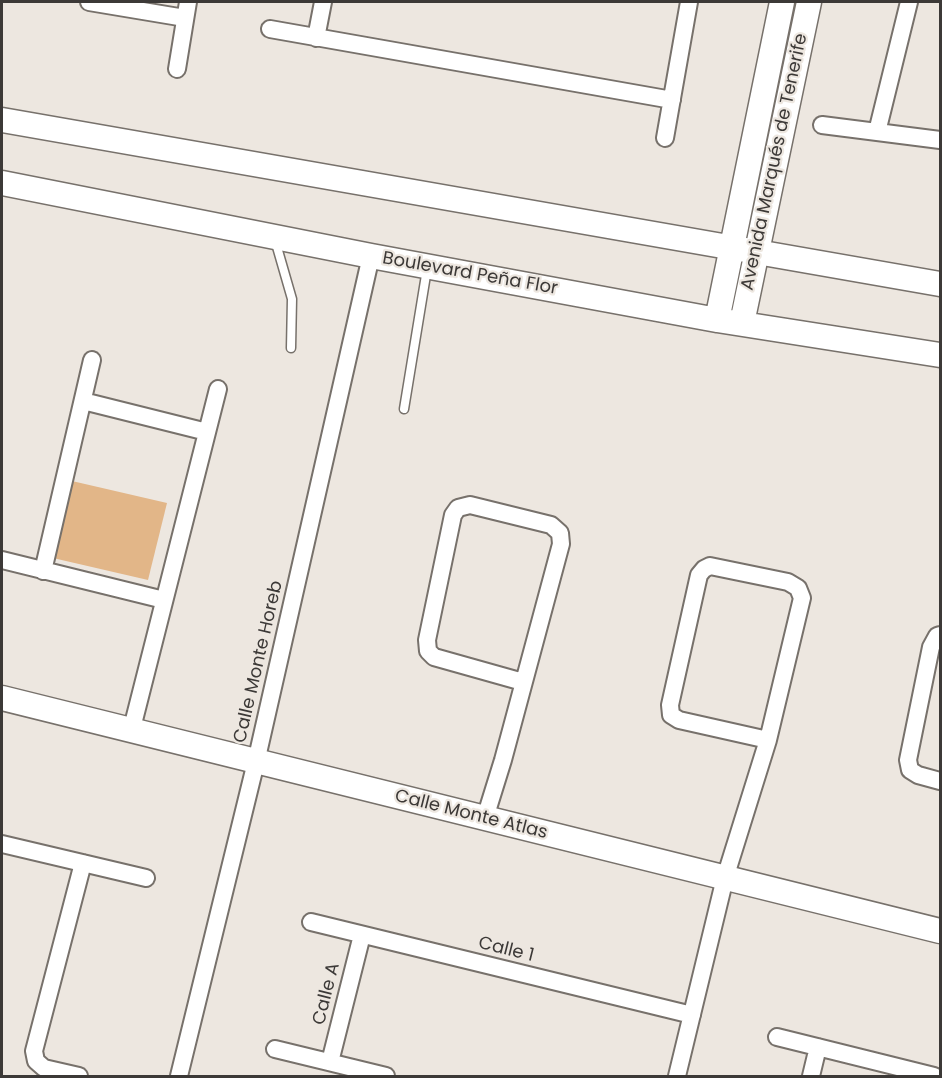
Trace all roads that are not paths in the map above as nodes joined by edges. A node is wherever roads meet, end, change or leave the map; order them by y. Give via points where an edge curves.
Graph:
1 (90, 2) edge
2 (323, 2) edge
3 (689, 2) edge
4 (782, 2) edge
5 (808, 2) edge
6 (909, 2) edge
7 (187, 10) edge
8 (270, 30) dead end
9 (316, 38) junction
10 (177, 69) dead end
11 (672, 100) junction
12 (2, 120) edge
13 (822, 125) dead end
14 (877, 132) junction
15 (665, 138) dead end
16 (940, 140) edge
17 (2, 183) edge
18 (274, 237) junction
19 (730, 248) junction
20 (756, 254) junction
21 (371, 256) junction
22 (427, 266) junction
23 (940, 284) edge
24 (717, 320) junction
25 (742, 323) junction
26 (291, 348) dead end
27 (940, 355) edge
28 (92, 360) dead end
29 (218, 389) dead end
30 (82, 401) junction
31 (404, 409) dead end
32 (207, 432) junction
33 (2, 560) edge
34 (43, 570) junction
35 (164, 600) junction
36 (940, 635) edge
37 (523, 682) junction
38 (2, 698) edge
39 (130, 732) junction
40 (768, 740) junction
41 (256, 762) junction
42 (940, 781) edge
43 (485, 818) junction
44 (2, 844) edge
45 (83, 863) junction
46 (146, 878) dead end
47 (725, 878) junction
48 (311, 922) dead end
49 (940, 931) edge
50 (362, 935) junction
51 (692, 1015) junction
52 (777, 1037) dead end
53 (819, 1047) junction
54 (275, 1049) dead end
55 (330, 1062) junction
56 (79, 1077) edge
57 (179, 1077) edge
58 (386, 1077) edge
59 (677, 1077) edge
60 (811, 1077) edge
61 (934, 1077) edge

1 - 7 street
2 - 9 street
3 - 11 street
4 - 19 main road, Avenida Marqués de Tenerife
5 - 20 main road, Avenida Marqués de Tenerife
6 - 14 street
7 - 10 street
8 - 9 street
9 - 11 street
11 - 15 street
12 - 19 main road
13 - 14 street
14 - 16 street
17 - 18 main road, Boulevard Peña Flor
18 - 21 main road, Boulevard Peña Flor
18 - 26 lane via 292,299
19 - 20 main road
19 - 24 main road, Avenida Marqués de Tenerife
20 - 23 main road
20 - 25 main road, Avenida Marqués de Tenerife
21 - 22 main road, Boulevard Peña Flor
21 - 41 street, Calle Monte Horeb
22 - 24 main road, Boulevard Peña Flor
22 - 31 lane
24 - 25 main road, Boulevard Peña Flor
25 - 27 main road, Boulevard Peña Flor
28 - 30 street
29 - 32 street
30 - 32 street
30 - 34 street
32 - 35 street
33 - 34 street
34 - 35 street
35 - 39 street
36 - 42 street via 931,647 908,760 910,770 918,776
37 - 37 street via 561,544 560,533 551,525 470,505 458,508 448,538 428,651 434,657
37 - 43 street
38 - 39 main road, Calle Monte Atlas
39 - 41 main road, Calle Monte Atlas
40 - 40 street via 802,598 798,588 788,582 710,566 699,575 671,715
40 - 47 street
41 - 43 main road, Calle Monte Atlas
41 - 57 street, Calle Monte Horeb
43 - 47 main road, Calle Monte Atlas
44 - 45 street
45 - 46 street
45 - 56 street via 34,1051 36,1061 44,1068
47 - 49 main road, Calle Monte Atlas
47 - 51 street
48 - 50 street, Calle 1
50 - 51 street, Calle 1
50 - 55 street, Calle A
51 - 59 street
52 - 53 street
53 - 60 street
53 - 61 street
54 - 55 street
55 - 58 street

